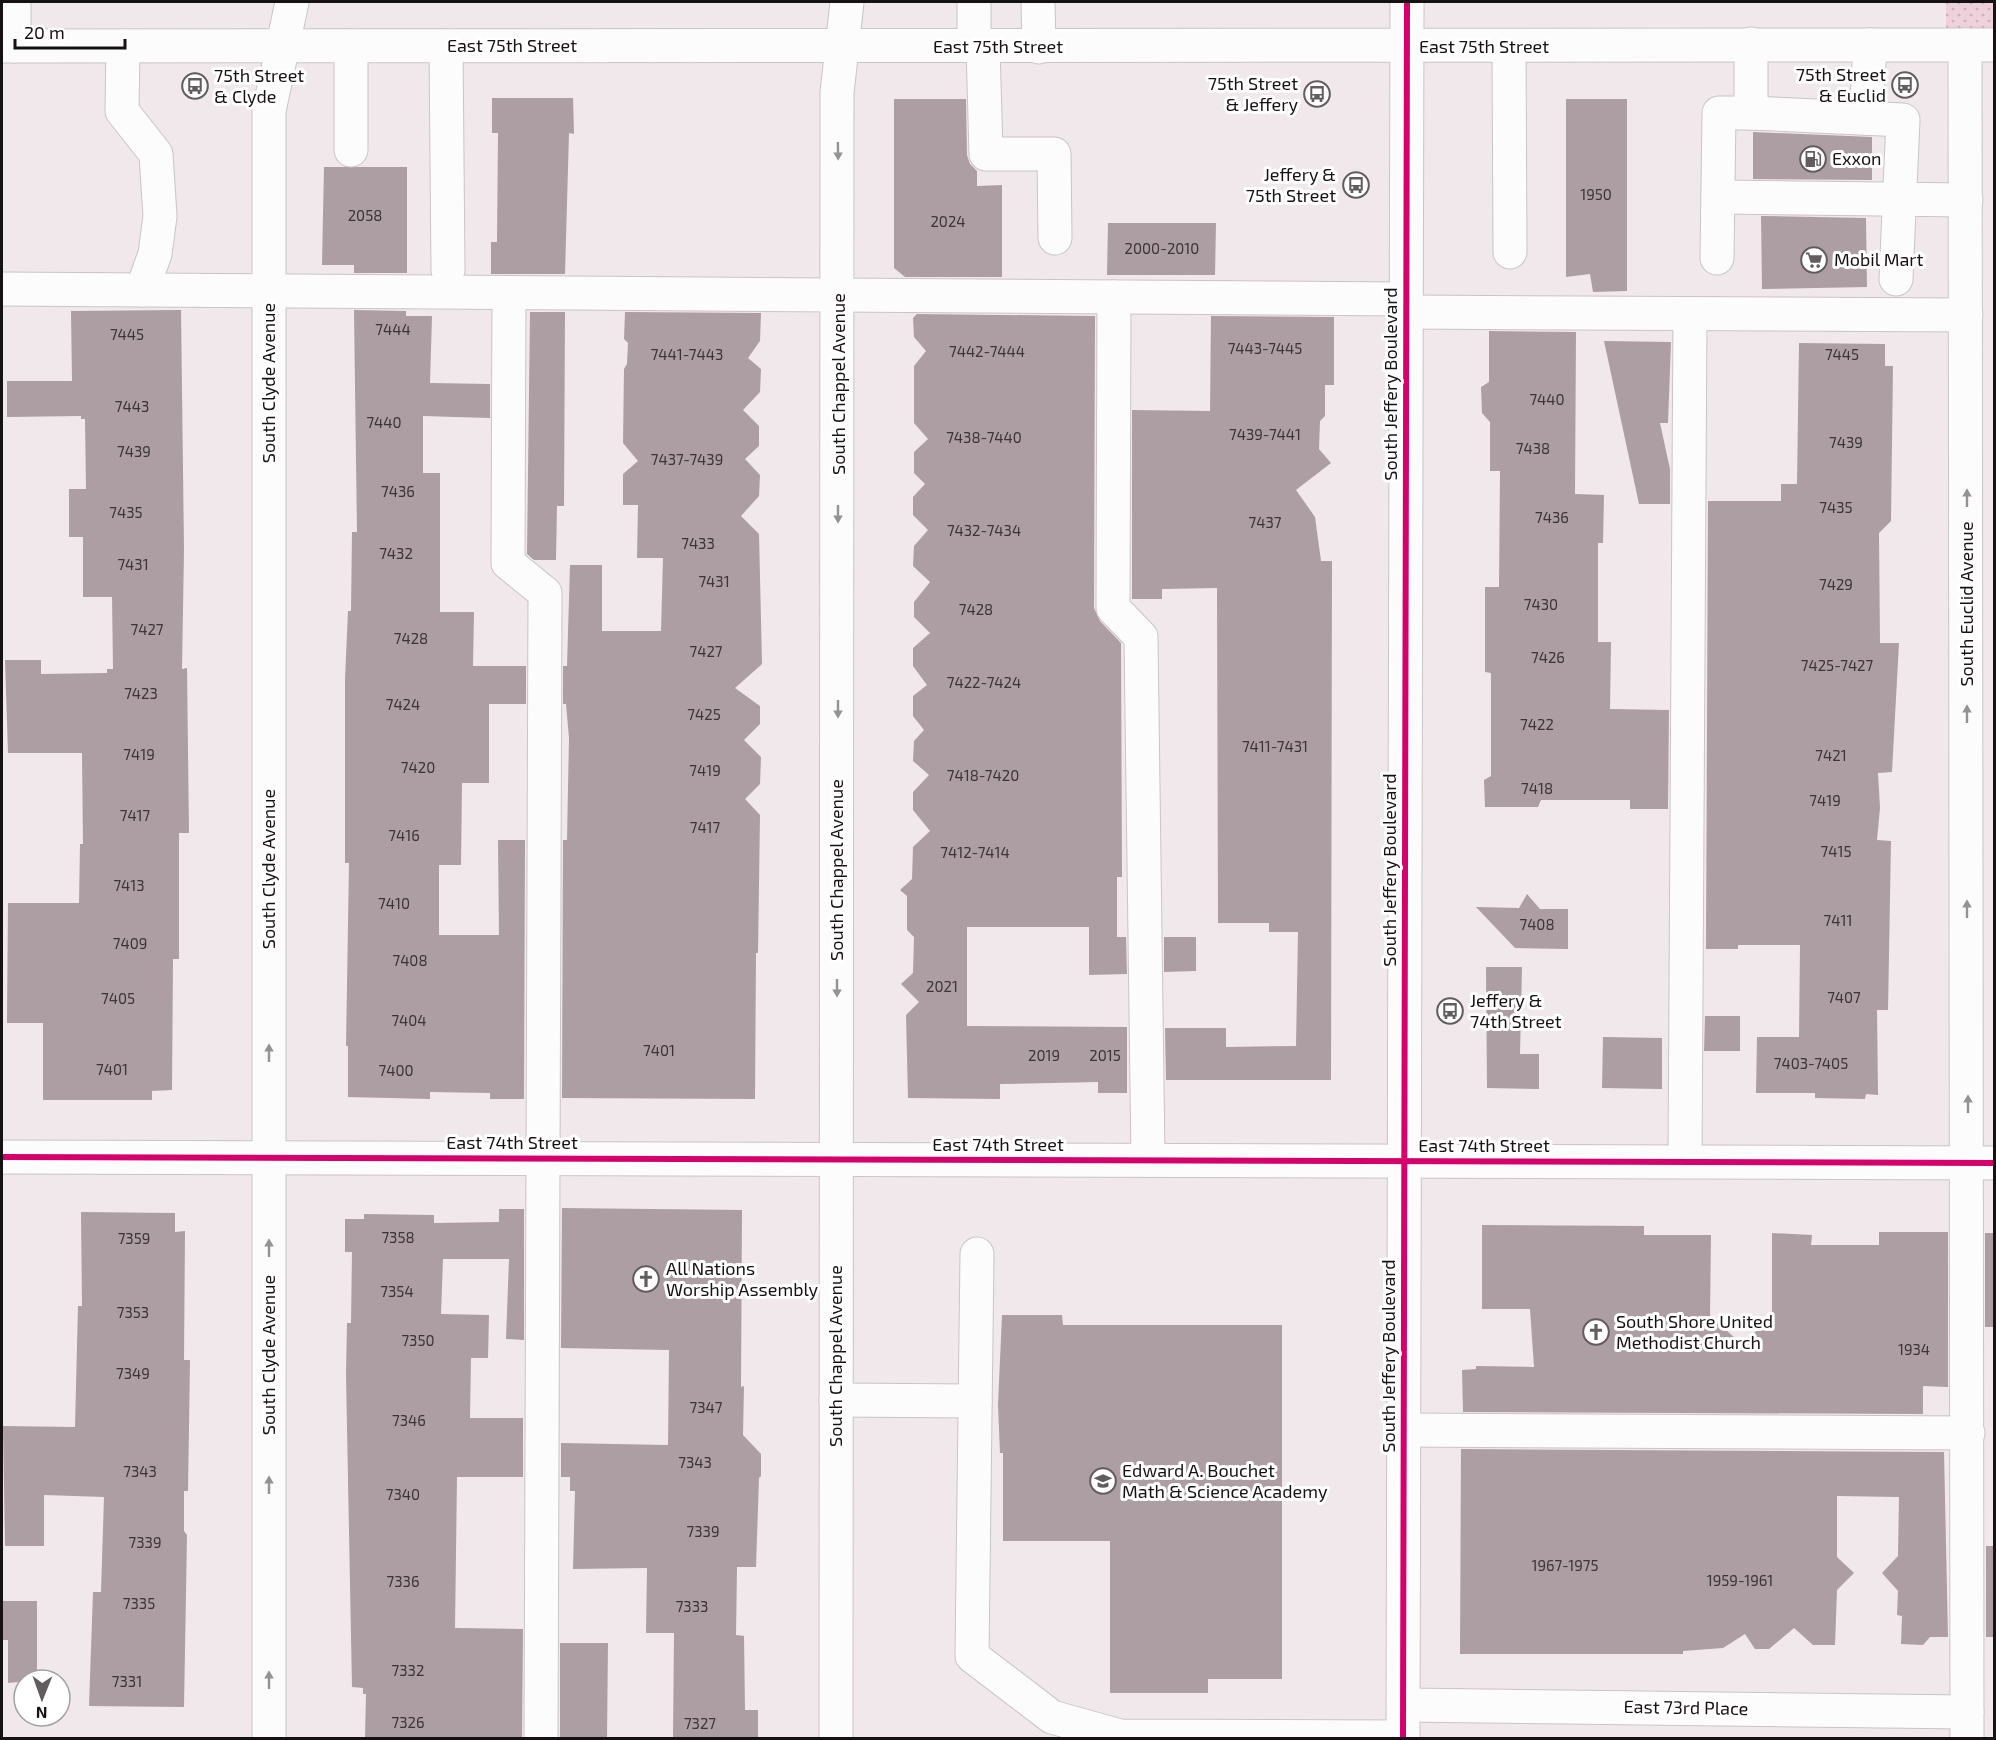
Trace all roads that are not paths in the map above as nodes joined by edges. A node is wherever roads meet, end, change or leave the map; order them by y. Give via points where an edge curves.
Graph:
1 (14, 2) edge
2 (292, 2) edge
3 (847, 2) edge
4 (975, 2) edge
5 (1038, 2) edge
6 (1407, 2) edge
7 (1751, 44) junction
8 (1870, 45) junction
9 (1980, 45) edge
10 (8, 46) edge
11 (123, 46) junction
12 (282, 46) junction
13 (351, 46) junction
14 (446, 46) junction
15 (1509, 46) junction
16 (842, 47) junction
17 (979, 47) junction
18 (1039, 47) junction
19 (1407, 47) junction
20 (1751, 114) junction
21 (1866, 118) junction
22 (351, 150) dead end
23 (1718, 197) junction
24 (1899, 199) junction
25 (1966, 200) junction
26 (1055, 238) dead end
27 (1510, 252) dead end
28 (1718, 258) dead end
29 (448, 270) dead end
30 (1896, 279) dead end
31 (2, 289) edge
32 (142, 290) junction
33 (269, 291) junction
34 (509, 293) junction
35 (839, 295) junction
36 (1114, 297) junction
37 (1406, 305) junction
38 (1690, 314) junction
39 (1966, 315) junction
40 (2, 1157) edge
41 (269, 1158) junction
42 (543, 1159) junction
43 (836, 1160) junction
44 (1148, 1160) junction
45 (1404, 1161) junction
46 (1685, 1161) junction
47 (1981, 1163) edge
48 (977, 1254) dead end
49 (836, 1400) junction
50 (975, 1401) junction
51 (1404, 1430) junction
52 (1968, 1433) junction
53 (1404, 1705) junction
54 (1968, 1725) edge
55 (1197, 1737) edge
56 (269, 1738) edge
57 (541, 1738) edge
58 (836, 1738) edge
59 (1313, 1738) edge
60 (1403, 1738) edge

1 - 10 street
2 - 12 street, South Clyde Avenue
3 - 16 street, South Chappel Avenue
4 - 17 street
5 - 18 street
6 - 19 street, South Jeffery Boulevard
7 - 8 street, East 75th Street
7 - 15 street, East 75th Street
7 - 20 street
8 - 9 street, East 75th Street
8 - 21 street
9 - 25 street, South Euclid Avenue
10 - 11 street, East 75th Street
11 - 12 street, East 75th Street
11 - 32 street via 122,111 156,154 160,216 155,254
12 - 13 street, East 75th Street
12 - 33 street, South Clyde Avenue via 269,111
13 - 14 street, East 75th Street
13 - 22 street
14 - 16 street, East 75th Street
14 - 29 street
15 - 19 street, East 75th Street
15 - 27 street
16 - 17 street, East 75th Street
16 -> 35 street, South Chappel Avenue via 837,93
17 - 18 street, East 75th Street
17 - 26 street via 986,154 1054,154
18 - 19 street, East 75th Street
19 - 37 street, South Jeffery Boulevard
20 - 21 street
20 - 23 street via 1719,113
21 - 24 street via 1903,120
23 - 24 street
23 - 28 street
24 - 25 street
24 - 30 street
25 - 39 street, South Euclid Avenue
31 - 32 street
32 - 33 street
33 - 34 street
41 -> 33 street, South Clyde Avenue
34 - 35 street
34 - 42 street via 508,563 544,593
35 - 36 street
35 -> 43 street, South Chappel Avenue
36 - 37 street
36 - 44 street via 1113,608 1141,637
37 - 38 street
37 - 45 street, South Jeffery Boulevard
38 - 39 street
38 - 46 street
47 -> 39 street, South Euclid Avenue
40 - 41 street, East 74th Street
41 - 42 street, East 74th Street
56 -> 41 street, South Clyde Avenue
42 - 43 street, East 74th Street
42 - 57 street
43 - 44 street, East 74th Street
43 - 49 street, South Chappel Avenue
44 - 45 street, East 74th Street
45 - 46 street, East 74th Street
45 - 51 street, South Jeffery Boulevard
46 - 47 street, East 74th Street
47 - 52 street, South Euclid Avenue
48 - 50 street
49 - 50 street
49 - 58 street, South Chappel Avenue
50 - 55 street via 972,1656 1052,1717 1120,1736
51 - 52 street
51 - 53 street, South Jeffery Boulevard
52 - 54 street, South Euclid Avenue
53 - 54 street, East 73rd Place
53 - 60 street, South Jeffery Boulevard
55 - 59 street
59 - 60 street

